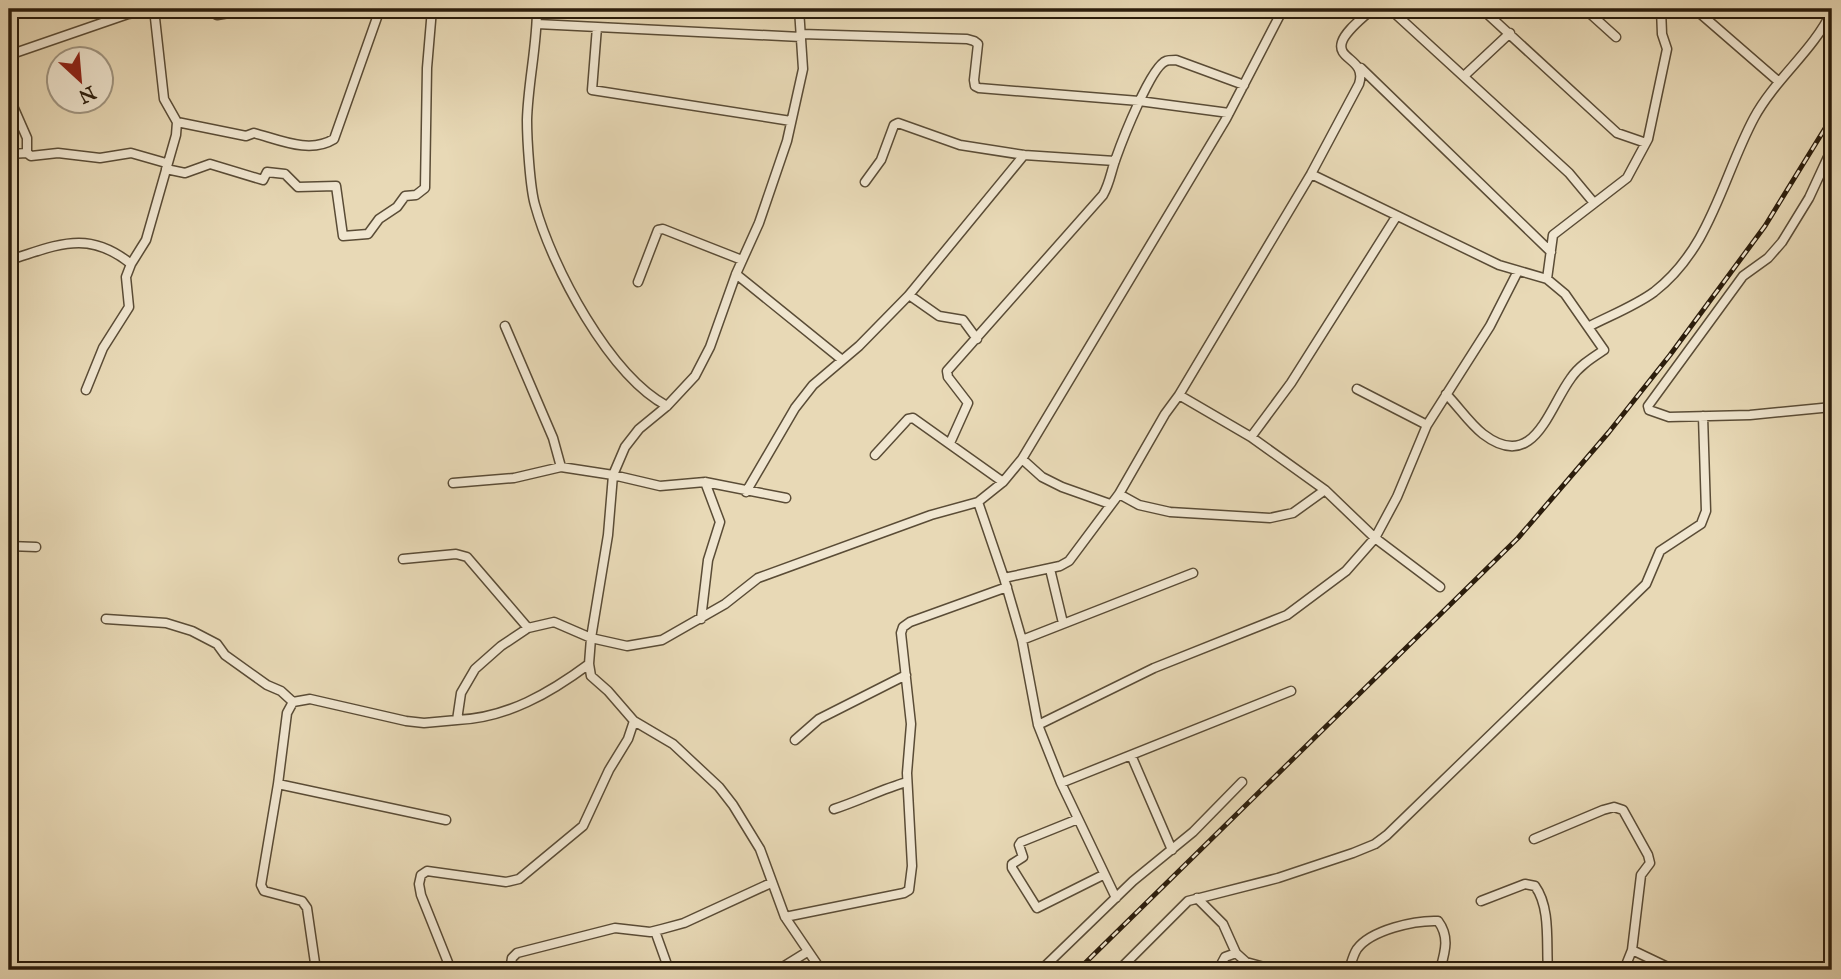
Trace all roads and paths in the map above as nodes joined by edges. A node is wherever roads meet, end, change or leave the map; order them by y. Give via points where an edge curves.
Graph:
1 (156, 9) edge
2 (207, 9) edge
3 (253, 9) edge
4 (380, 9) edge
5 (432, 9) edge
6 (537, 9) edge
7 (799, 9) edge
8 (1270, 9) edge
9 (1373, 9) edge
10 (1390, 9) edge
11 (1482, 9) edge
12 (1585, 9) edge
13 (1661, 9) edge
14 (1695, 9) edge
15 (1282, 11) edge
16 (1832, 11) edge
17 (537, 24) junction
18 (597, 27) junction
19 (1510, 33) junction
20 (801, 35) junction
21 (1616, 37) dead end
22 (9, 55) edge
23 (1359, 66) junction
24 (1464, 76) junction
25 (1778, 81) junction
26 (1244, 85) junction
27 (9, 97) edge
28 (1139, 102) junction
29 (1229, 113) junction
30 (791, 121) junction
31 (177, 122) junction
32 (1646, 143) junction
33 (27, 153) junction
34 (1832, 153) edge
35 (9, 154) edge
36 (1024, 155) junction
37 (1115, 161) junction
38 (166, 166) junction
39 (1311, 174) junction
40 (865, 182) dead end
41 (1594, 203) junction
42 (1396, 217) junction
43 (1551, 252) junction
44 (9, 260) edge
45 (743, 260) junction
46 (131, 264) junction
47 (1518, 271) junction
48 (736, 274) junction
49 (1547, 279) junction
50 (638, 282) dead end
51 (909, 295) junction
52 (505, 326) dead end
53 (1588, 327) junction
54 (977, 339) junction
55 (841, 359) junction
56 (1357, 389) dead end
57 (86, 390) dead end
58 (1446, 394) junction
59 (1179, 395) junction
60 (667, 406) junction
61 (1832, 407) edge
62 (1703, 416) junction
63 (1427, 425) junction
64 (1251, 437) junction
65 (950, 443) junction
66 (875, 454) dead end
67 (1022, 459) junction
68 (561, 467) junction
69 (613, 475) junction
70 (705, 482) junction
71 (1003, 482) junction
72 (453, 483) dead end
73 (1325, 490) junction
74 (746, 492) junction
75 (1119, 494) junction
76 (786, 498) dead end
77 (978, 502) junction
78 (1110, 504) junction
79 (1375, 538) junction
80 (9, 546) edge
81 (36, 547) dead end
82 (403, 559) dead end
83 (1050, 569) junction
84 (1193, 573) dead end
85 (1004, 578) junction
86 (1007, 587) junction
87 (1440, 587) dead end
88 (106, 619) dead end
89 (701, 619) junction
90 (1063, 623) junction
91 (528, 628) junction
92 (591, 638) junction
93 (1022, 640) junction
94 (589, 664) junction
95 (906, 675) junction
96 (1291, 691) dead end
97 (293, 702) junction
98 (457, 720) junction
99 (634, 721) junction
100 (1038, 725) junction
101 (795, 740) dead end
102 (1131, 755) junction
103 (908, 782) junction
104 (1242, 782) dead end
105 (1061, 783) junction
106 (278, 785) junction
107 (834, 809) dead end
108 (1078, 819) junction
109 (446, 820) dead end
110 (1534, 839) dead end
111 (1172, 850) junction
112 (1103, 875) junction
113 (771, 883) junction
114 (1116, 898) junction
115 (1197, 898) junction
116 (1481, 901) dead end
117 (785, 917) junction
118 (655, 931) junction
119 (1632, 950) junction
120 (807, 952) junction
121 (1236, 953) junction
122 (316, 970) edge
123 (451, 970) edge
124 (510, 970) edge
125 (669, 970) edge
126 (778, 970) edge
127 (821, 970) edge
128 (1041, 970) edge
129 (1119, 970) edge
130 (1218, 970) edge
131 (1275, 970) edge
132 (1349, 970) edge
133 (1440, 970) edge
134 (1548, 970) edge
135 (1624, 970) edge
136 (1674, 970) edge

1 - 22 street via 128,14
1 - 31 street via 164,99
2 - 3 street via 217,15
4 - 31 street via 334,138 324,145 312,147
5 - 38 street via 425,188 405,196 368,234 343,236 336,186 298,187 285,174 267,172 263,180 210,164 185,173
6 - 17 street
7 - 20 street
8 - 15 street
9 - 23 street via 1343,39 1341,47
10 - 24 street
11 - 19 street
12 - 21 street
13 - 32 street via 1667,50
14 - 25 street
15 - 26 street
16 - 25 street via 1825,26
17 - 18 street
17 - 60 street via 527,120 534,203 549,246 593,331 651,397
18 - 20 street
18 - 30 street via 592,90
19 - 24 street
19 - 32 street via 1617,134
20 - 28 street via 967,39 978,44 974,80 979,88
20 - 30 street via 803,69
23 - 39 street via 1359,84
23 - 43 street
24 - 41 street via 1569,173
25 - 53 street via 1754,118 1710,220 1686,262 1653,293
26 - 28 street via 1167,60 1158,66
26 - 29 street
27 - 33 street via 27,138
28 - 29 street
28 - 37 street
29 - 67 street
30 - 45 street
31 - 38 street
32 - 41 street via 1626,178
33 - 35 street
33 - 38 street via 87,158 131,153
34 - 62 street via 1782,242 1743,276 1648,406 1658,415
36 - 37 street
36 - 40 street via 960,145 898,123
36 - 51 street
37 - 54 street via 1103,195
38 - 46 street via 146,240
39 - 42 street
39 - 59 street
41 - 43 street via 1553,234
42 - 47 street
42 - 64 street via 1291,383
43 - 49 street
44 - 46 street via 82,241
45 - 48 street
45 - 50 street via 658,230
46 - 57 street via 126,276 129,307 103,348
47 - 49 street
47 - 58 street via 1490,326
48 - 55 street
48 - 60 street via 695,376
49 - 53 street via 1565,294
51 - 54 street via 939,316 963,320
51 - 55 street
52 - 68 street
53 - 58 street via 1604,350 1572,376 1532,440 1510,446 1483,434
54 - 65 street via 947,371 968,404
55 - 74 street via 795,408
56 - 63 street
58 - 63 street
59 - 64 street
59 - 75 street
60 - 69 street via 639,429
61 - 62 street
62 - 115 street via 1706,511 1701,524 1660,551 1646,584 1387,835 1353,853 1278,878
63 - 79 street
64 - 73 street
65 - 66 street via 913,418
65 - 71 street
67 - 71 street
67 - 78 street via 1042,477
68 - 69 street
68 - 72 street via 514,478
69 - 70 street via 660,486
69 - 92 street
70 - 74 street
70 - 89 street via 720,523 708,560
71 - 77 street
73 - 75 street via 1293,513 1270,518 1170,512 1139,505
73 - 79 street
74 - 76 street
75 - 78 street
77 - 85 street
77 - 89 street via 758,578
78 - 83 street via 1069,561
79 - 87 street
79 - 100 street via 1346,571 1287,615 1154,668
80 - 81 street
82 - 91 street via 467,557
83 - 85 street
83 - 90 street
84 - 90 street
85 - 86 street
86 - 93 street
86 - 95 street via 903,627
88 - 97 street via 166,623 192,631 217,644 225,655
89 - 92 street via 662,640 635,646
90 - 93 street
91 - 92 street via 554,622
91 - 98 street via 475,669 461,693
92 - 94 street
93 - 100 street
94 - 98 street via 535,699 484,717
94 - 99 street via 591,676
95 - 101 street via 819,719
95 - 103 street via 911,724
96 - 102 street
97 - 98 street via 310,699 424,723
97 - 106 street via 287,713
99 - 113 street via 673,744 719,788 760,849
99 - 123 street via 583,825 519,879 506,882 428,871 421,875 421,895
100 - 105 street
102 - 105 street
102 - 111 street
103 - 107 street
103 - 117 street via 909,890
104 - 111 street
105 - 108 street
106 - 109 street
106 - 122 street via 261,885 264,891 302,901 307,908
108 - 112 street
108 - 112 street via 1021,842 1023,857 1012,868 1037,908
110 - 119 street via 1615,807 1623,810 1650,863 1641,875
111 - 114 street
112 - 114 street
113 - 117 street
113 - 118 street via 684,923
114 - 128 street
115 - 121 street via 1223,924
115 - 129 street via 1188,901
116 - 134 street via 1525,884 1535,886 1545,914
117 - 120 street
118 - 124 street via 615,928 517,953
118 - 125 street
119 - 135 street
119 - 136 street
120 - 126 street
120 - 127 street
121 - 130 street via 1225,957
121 - 131 street via 1246,962
132 - 133 street via 1356,950 1368,939 1397,927 1438,920 1446,934

